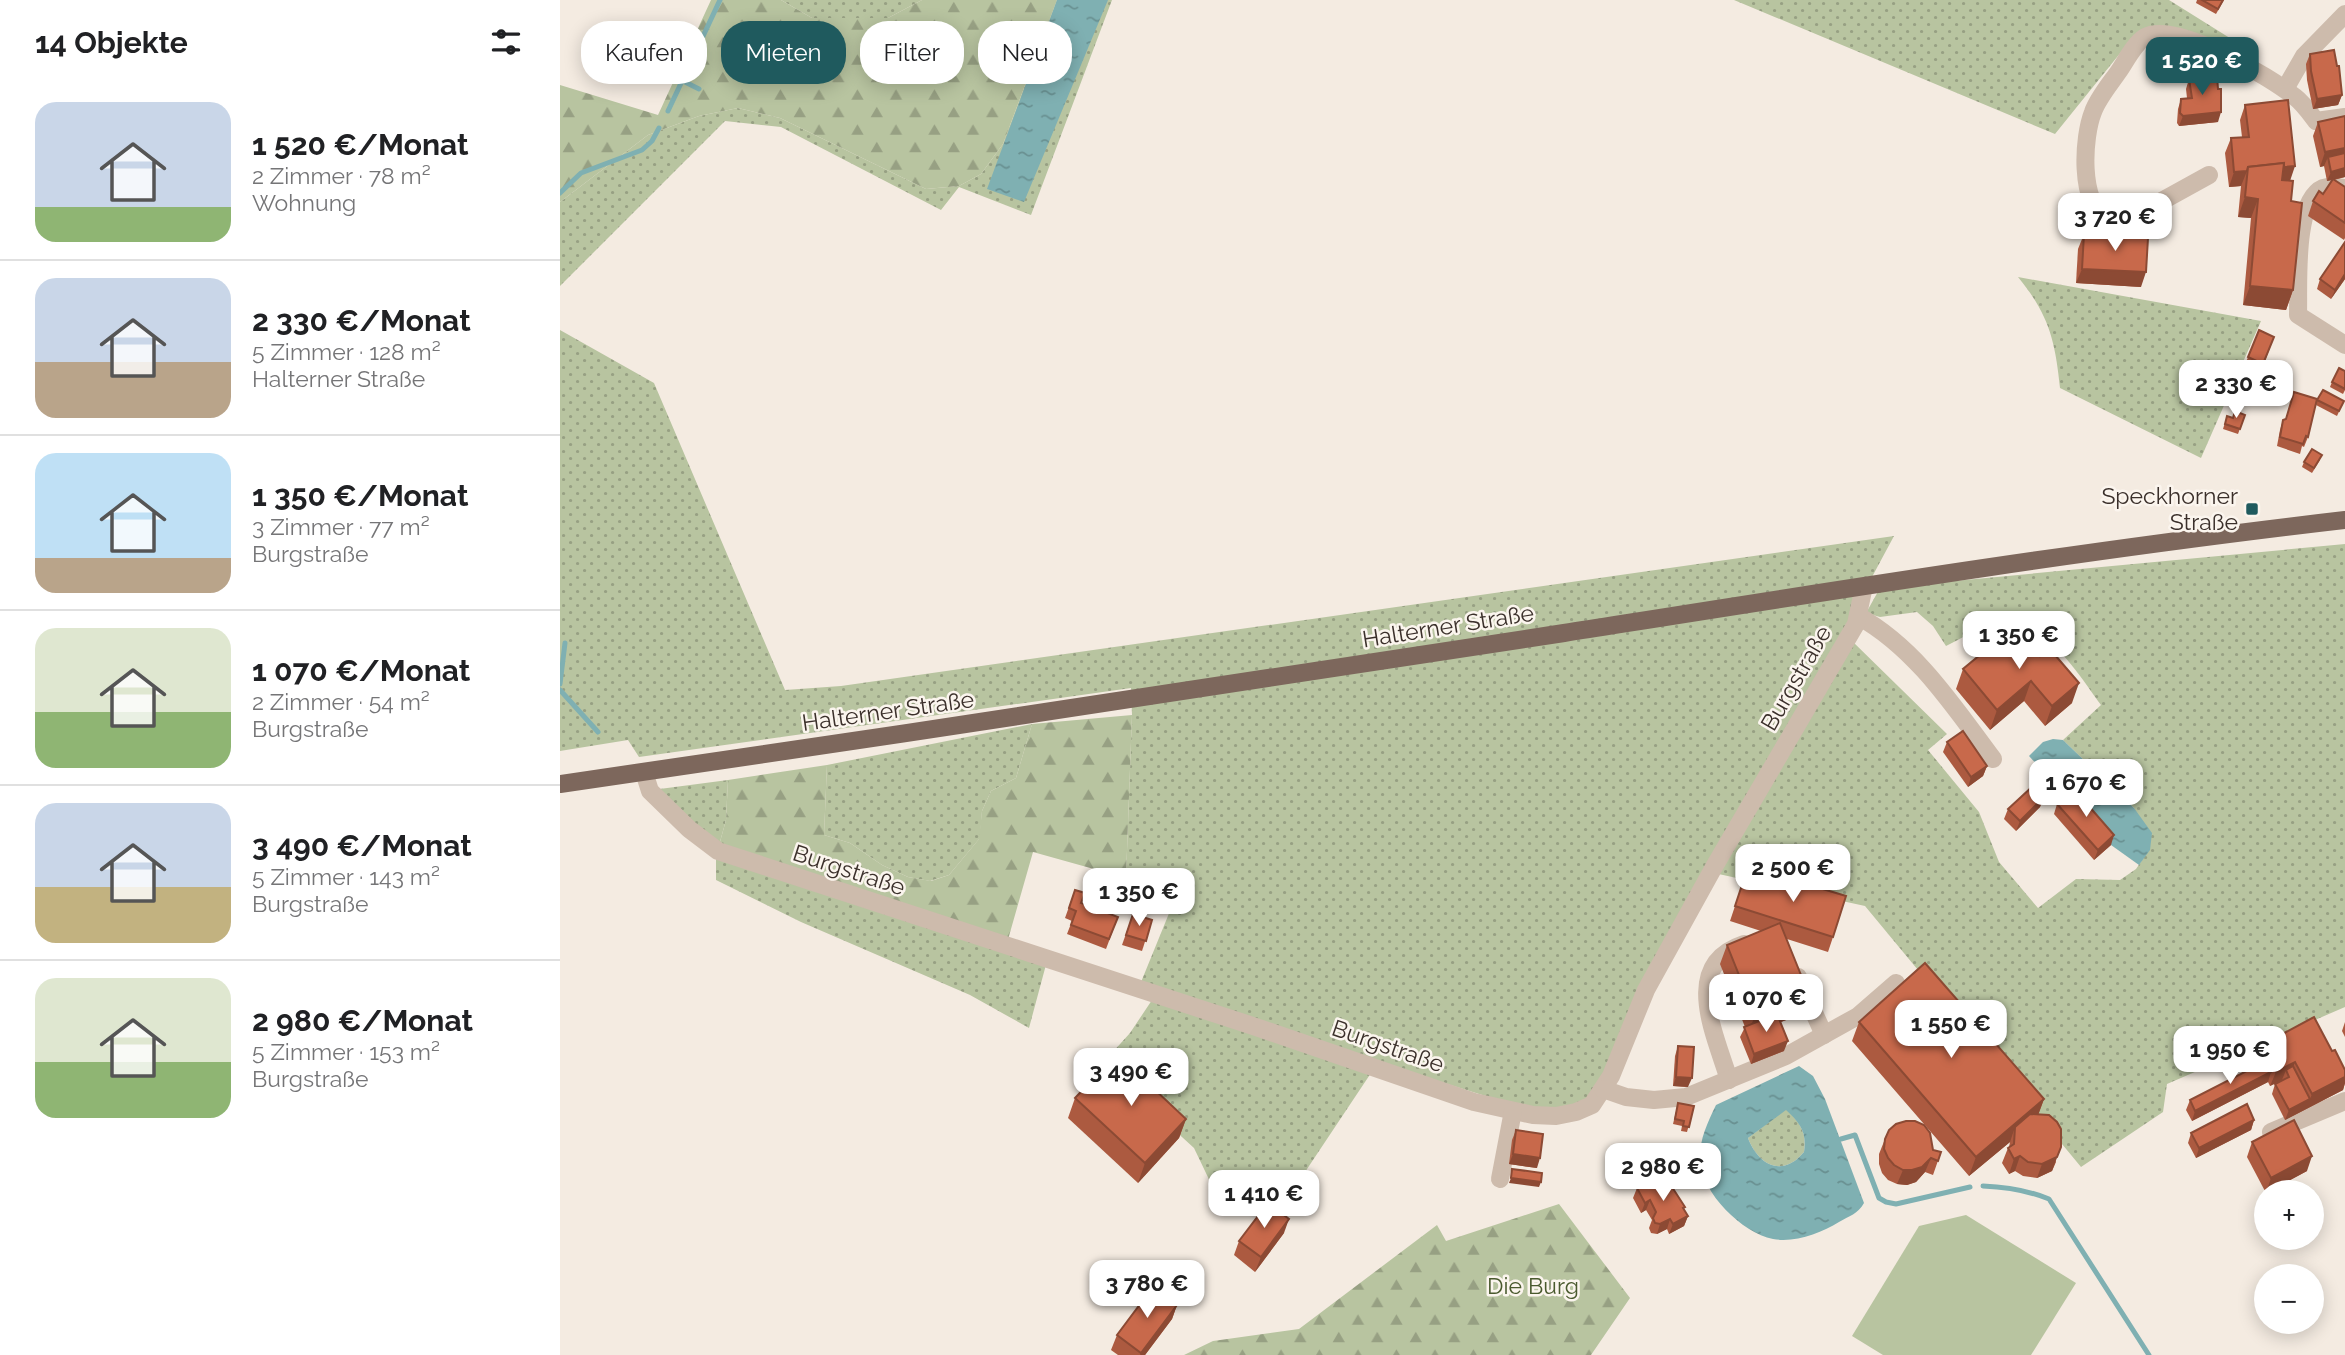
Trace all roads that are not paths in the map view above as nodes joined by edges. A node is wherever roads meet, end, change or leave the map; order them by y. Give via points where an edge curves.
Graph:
1 (2337, 0) edge
2 (2345, 6) edge
3 (2345, 14) edge
4 (2284, 89) junction
5 (2345, 117) edge
6 (2209, 175) dead end
7 (2345, 188) edge
8 (2345, 345) edge
9 (2343, 522) edge
10 (1864, 586) junction
11 (1858, 615) junction
12 (1993, 759) dead end
13 (644, 772) junction
14 (560, 784) edge
15 (1761, 938) edge
16 (1788, 956) edge
17 (1896, 983) dead end
18 (1824, 1035) junction
19 (1730, 1080) junction
20 (1603, 1089) junction
21 (2345, 1101) edge
22 (1513, 1111) junction
23 (2271, 1132) edge
24 (1500, 1179) dead end

1 - 2 street
3 - 4 street via 2304,56
4 - 5 street via 2316,121
4 - 6 street via 2187,38 2162,33 2144,38 2131,52 2093,110 2085,178 2094,202 2104,217 2122,222
7 - 8 street via 2324,188 2311,198 2302,220 2298,302 2298,315
9 - 10 main road, Halterner Straße
10 - 11 street, Burgstraße
10 - 13 main road, Halterner Straße
11 - 12 street via 1894,640 1933,680
11 - 20 street, Burgstraße via 1647,990
13 - 14 main road, Halterner Straße
13 - 22 street, Burgstraße via 650,791 718,851 1474,1102
15 - 19 street via 1720,956 1706,986 1707,1006
16 - 18 street
17 - 18 street via 1858,1016
18 - 19 street
19 - 20 street via 1686,1097 1654,1100
20 - 22 street, Burgstraße via 1592,1105 1576,1112 1556,1116
21 - 23 street
22 - 24 street

